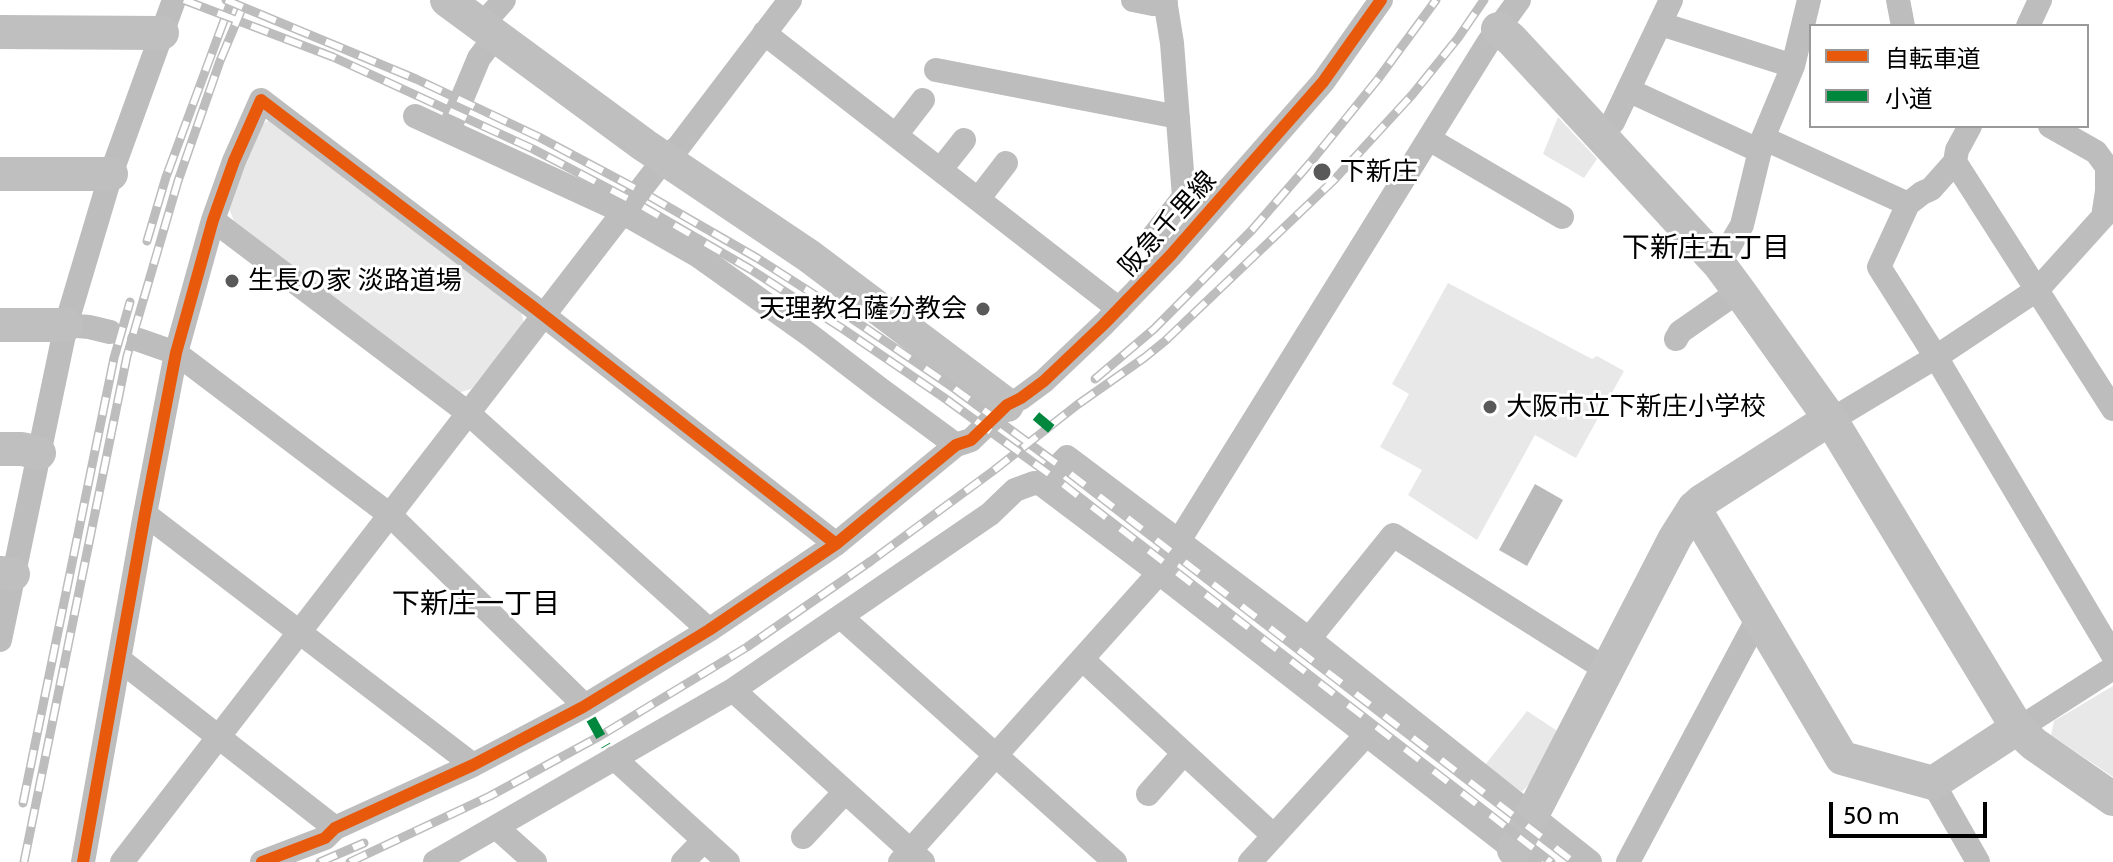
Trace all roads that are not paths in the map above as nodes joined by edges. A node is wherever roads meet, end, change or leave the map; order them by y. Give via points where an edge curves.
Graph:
1 (174, 0) edge
2 (504, 0) edge
3 (790, 0) edge
4 (1133, 0) edge
5 (1381, 0) edge
6 (1519, 0) edge
7 (1671, 0) edge
8 (1809, 0) edge
9 (1898, 0) edge
10 (2040, 0) edge
11 (443, 1) edge
12 (1165, 2) edge
13 (1661, 24) junction
14 (1903, 24) edge
15 (2029, 24) edge
16 (1498, 29) junction
17 (0, 32) edge
18 (488, 32) junction
19 (162, 33) junction
20 (764, 33) junction
21 (1793, 66) junction
22 (936, 70) dead end
23 (1628, 90) junction
24 (923, 100) dead end
25 (415, 116) dead end
26 (1178, 117) junction
27 (1969, 128) edge
28 (2054, 128) edge
29 (449, 130) junction
30 (896, 135) junction
31 (1600, 135) junction
32 (1429, 139) junction
33 (964, 140) dead end
34 (1761, 144) junction
35 (665, 158) junction
36 (1955, 162) junction
37 (1006, 163) dead end
38 (2110, 164) edge
39 (941, 169) junction
40 (0, 174) edge
41 (111, 174) junction
42 (979, 198) junction
43 (1908, 204) junction
44 (624, 213) junction
45 (1562, 217) dead end
46 (2108, 217) edge
47 (213, 220) junction
48 (1170, 256) junction
49 (1719, 264) junction
50 (2038, 289) junction
51 (1739, 291) junction
52 (1119, 309) junction
53 (545, 316) junction
54 (0, 325) edge
55 (66, 325) junction
56 (110, 332) dead end
57 (1676, 339) dead end
58 (139, 340) dead end
59 (176, 353) junction
60 (1936, 357) junction
61 (1007, 405) junction
62 (2113, 409) edge
63 (468, 413) junction
64 (1831, 420) junction
65 (956, 445) junction
66 (0, 449) edge
67 (39, 453) junction
68 (1041, 484) junction
69 (1694, 508) junction
70 (145, 514) junction
71 (390, 515) junction
72 (1178, 541) junction
73 (836, 544) junction
74 (1159, 573) junction
75 (7, 574) edge
76 (841, 617) junction
77 (1758, 618) junction
78 (709, 630) junction
79 (299, 633) junction
80 (1309, 639) junction
81 (0, 640) edge
82 (2113, 655) edge
83 (1082, 659) junction
84 (120, 660) junction
85 (2113, 668) edge
86 (1607, 670) junction
87 (733, 690) junction
88 (583, 707) junction
89 (2018, 729) junction
90 (1366, 735) junction
91 (218, 736) junction
92 (1184, 753) junction
93 (996, 754) junction
94 (614, 758) junction
95 (473, 765) junction
96 (1933, 783) junction
97 (845, 792) junction
98 (1148, 794) dead end
99 (2113, 799) edge
100 (1531, 816) junction
101 (496, 827) junction
102 (335, 828) junction
103 (1274, 836) junction
104 (803, 837) dead end
105 (704, 840) junction
106 (1522, 856) edge
107 (911, 858) edge
108 (83, 862) edge
109 (122, 862) edge
110 (262, 862) edge
111 (435, 862) edge
112 (535, 862) edge
113 (683, 862) edge
114 (728, 862) edge
115 (1115, 862) edge
116 (1250, 862) edge
117 (1590, 862) edge
118 (1628, 862) edge
119 (1978, 862) edge

1 - 19 street
2 - 18 street
3 - 20 street
4 - 12 street
5 - 48 street, 阪急千里線 via 1323,82
6 - 16 street
7 - 13 street
8 - 21 street
9 - 14 street
10 - 15 street
11 - 18 street
12 - 26 street
13 - 21 street
13 - 23 street
16 - 31 street
16 - 32 street
17 - 19 street
18 - 29 street
18 - 35 street
19 - 41 street
20 - 30 street
20 - 35 street
21 - 34 street
22 - 26 street
23 - 31 street via 1613,122
23 - 34 street
24 - 30 street
25 - 29 street
26 - 48 street via 1184,197 1152,238
27 - 36 street
28 - 38 street
29 - 44 street
30 - 39 street
31 - 49 street
32 - 45 street
32 - 72 street
33 - 39 street
34 - 43 street
34 - 49 street via 1742,225
35 - 44 street
35 - 61 street via 809,256
36 - 43 street via 1931,189
36 - 50 street
37 - 42 street
38 - 46 street
39 - 42 street
40 - 41 street
41 - 55 street
42 - 52 street
43 - 60 street via 1879,267
44 - 53 street
44 - 65 street via 697,255
46 - 50 street
47 - 53 street via 261,100
47 - 59 street
47 - 63 street
48 - 52 street, 阪急千里線
49 - 51 street
50 - 60 street
50 - 62 street
51 - 57 street
51 - 64 street
52 - 61 street, 阪急千里線 via 1044,381
53 - 63 street
53 - 73 street
54 - 55 street
55 - 56 street
55 - 67 street
58 - 59 street
59 - 70 street
59 - 71 street
60 - 64 street
60 - 82 street
61 - 65 street, 阪急千里線 via 971,440
63 - 71 street
63 - 78 street
64 - 69 street
64 - 89 street
65 - 73 street, 阪急千里線
66 - 67 street
67 - 75 street
68 - 72 street via 1067,457
68 - 74 street
68 - 76 street via 1015,490 990,514
69 - 77 street
69 - 86 street
70 - 79 street
70 - 84 street
71 - 79 street
71 - 88 street
72 - 74 street
72 - 80 street
73 - 78 street, 阪急千里線
74 - 83 street
74 - 90 street
75 - 81 street
76 - 87 street
76 - 93 street
77 - 96 street via 1842,758
77 - 118 street
78 - 88 street, 阪急千里線
79 - 91 street
79 - 95 street
80 - 86 street via 1393,535
80 - 100 street
83 - 92 street
83 - 93 street
84 - 91 street
84 - 108 street
85 - 89 street
86 - 100 street
87 - 94 street
87 - 97 street
88 - 95 street, 阪急千里線
89 - 96 street
89 - 99 street
90 - 103 street
90 - 106 street
91 - 102 street
91 - 109 street
92 - 98 street
92 - 103 street
93 - 107 street
93 - 115 street
94 - 101 street
94 - 105 street
95 - 102 street, 阪急千里線
96 - 119 street
97 - 104 street
97 - 107 street
100 - 106 street
100 - 117 street
101 - 111 street
101 - 112 street
102 - 110 street, 阪急千里線 via 325,838
103 - 116 street
105 - 113 street
105 - 114 street

